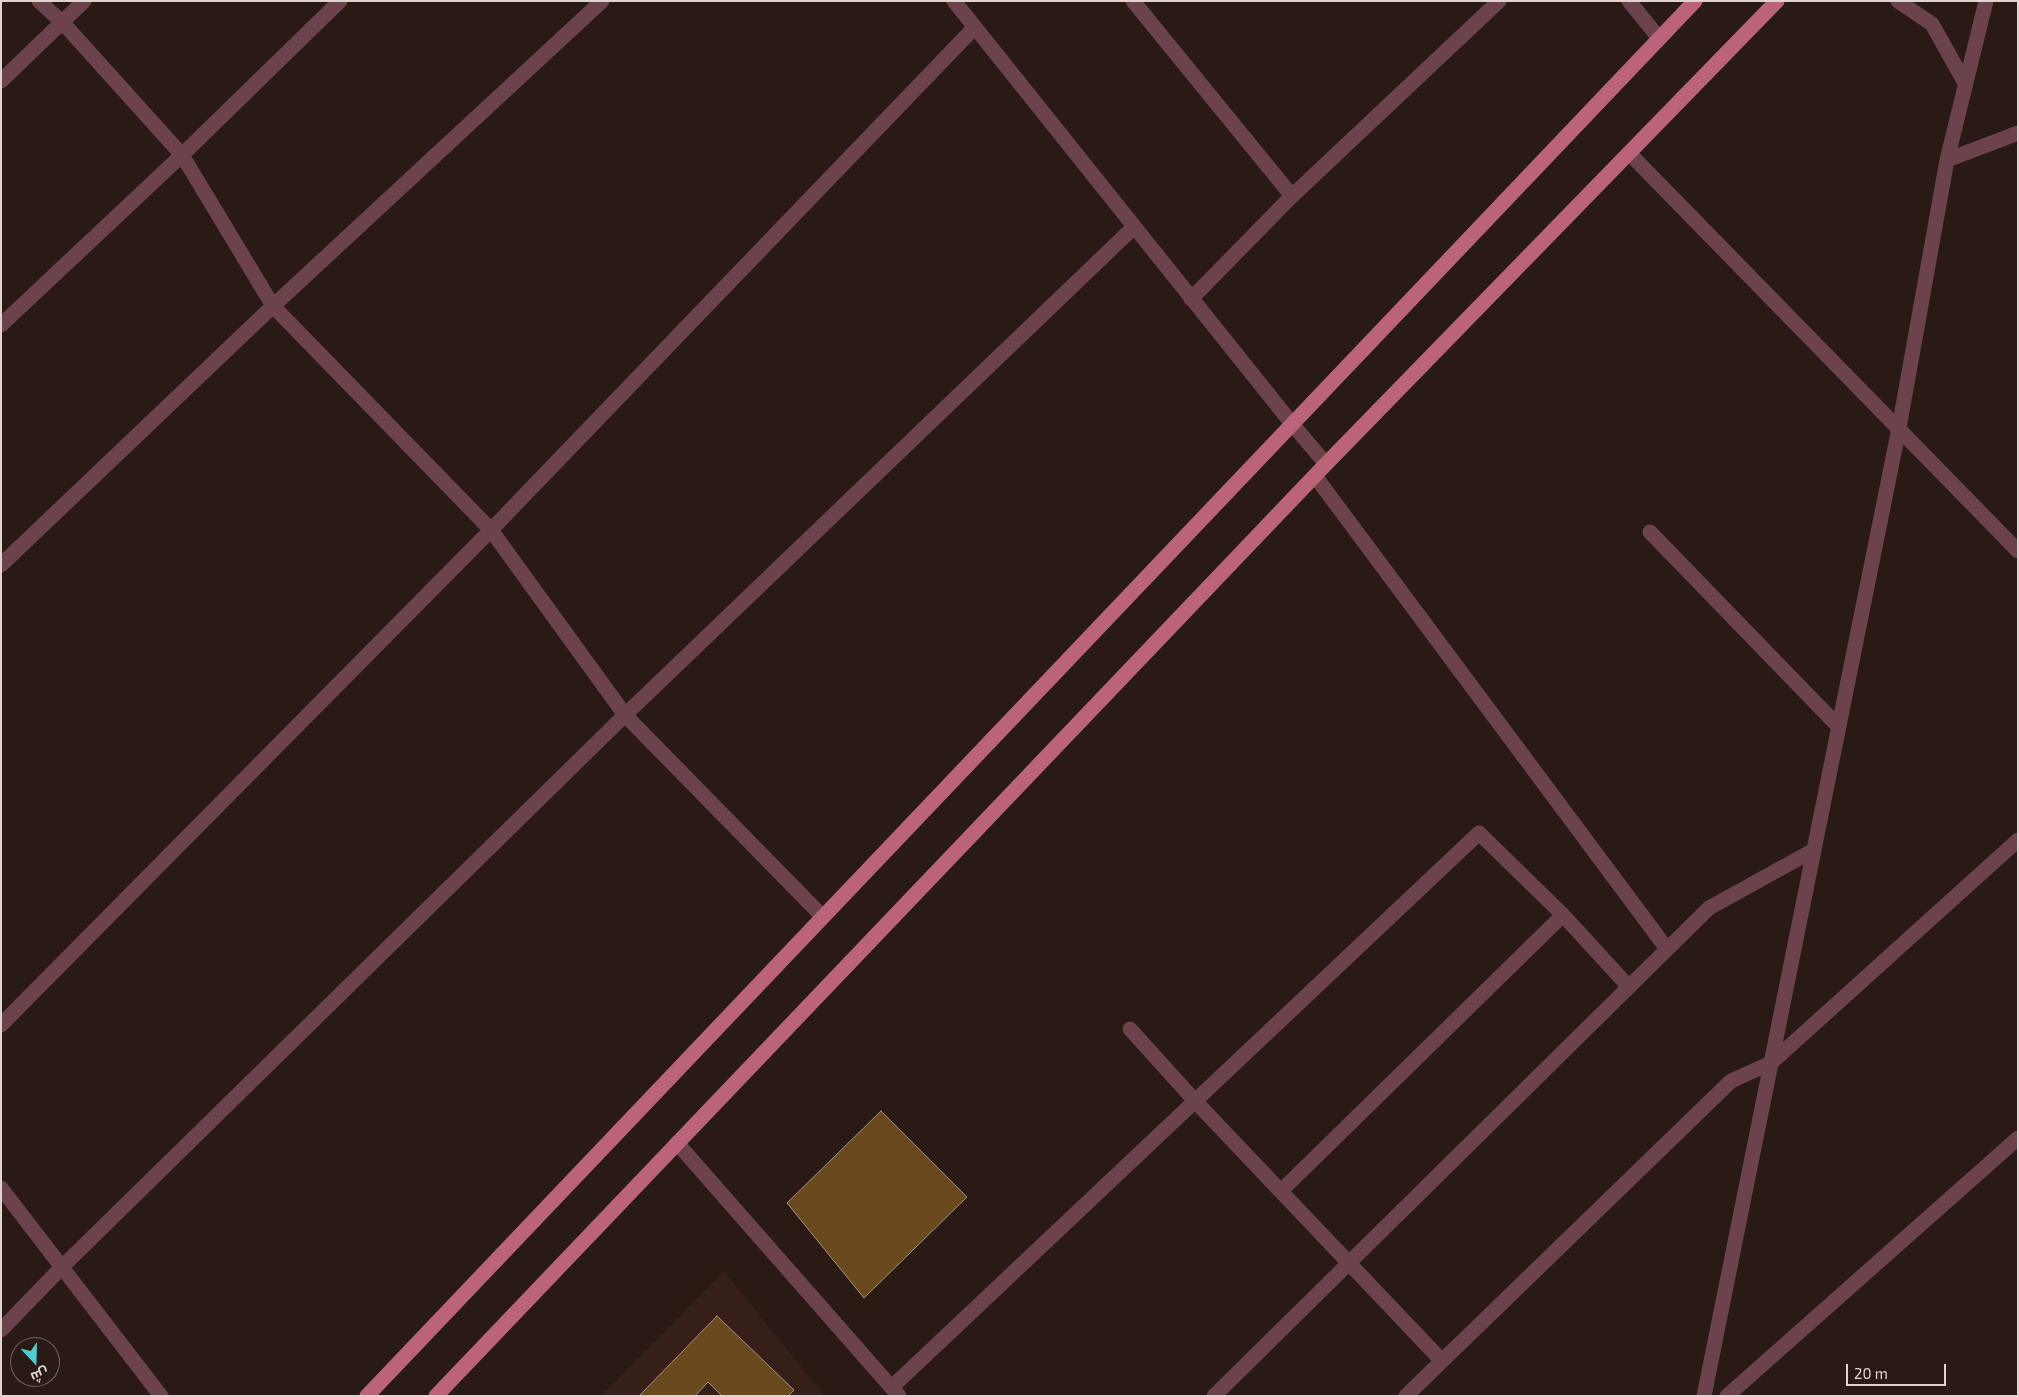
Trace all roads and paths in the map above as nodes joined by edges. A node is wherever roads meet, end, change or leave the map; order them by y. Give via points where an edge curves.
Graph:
1 (39, 1) edge
2 (84, 1) edge
3 (340, 1) edge
4 (602, 1) edge
5 (954, 1) edge
6 (1133, 1) edge
7 (1499, 1) edge
8 (1629, 1) edge
9 (1695, 1) edge
10 (1777, 1) edge
11 (1898, 1) edge
12 (1986, 1) edge
13 (63, 23) junction
14 (975, 27) junction
15 (1659, 38) junction
16 (1, 81) edge
17 (1965, 83) junction
18 (2018, 132) edge
19 (1629, 153) junction
20 (182, 155) junction
21 (1947, 160) junction
22 (1292, 196) junction
23 (1134, 227) junction
24 (1191, 299) junction
25 (273, 306) junction
26 (1, 325) edge
27 (1293, 425) junction
28 (1899, 428) junction
29 (1326, 464) junction
30 (1315, 476) junction
31 (491, 530) junction
32 (1650, 532) dead end
33 (2018, 551) edge
34 (1, 565) edge
35 (625, 715) junction
36 (1839, 727) junction
37 (2018, 840) edge
38 (1814, 850) junction
39 (1563, 915) junction
40 (823, 917) junction
41 (1667, 949) junction
42 (1629, 987) junction
43 (1, 1025) edge
44 (1130, 1029) dead end
45 (1771, 1063) junction
46 (1196, 1102) junction
47 (2018, 1138) edge
48 (677, 1143) junction
49 (1, 1188) edge
50 (1281, 1191) junction
51 (1348, 1263) junction
52 (62, 1267) junction
53 (1, 1330) edge
54 (1442, 1361) junction
55 (895, 1391) edge
56 (162, 1396) edge
57 (367, 1396) edge
58 (436, 1396) edge
59 (1214, 1396) edge
60 (1406, 1396) edge
61 (1704, 1396) edge
62 (1727, 1396) edge

1 - 13 street
2 - 13 street
3 - 20 street
4 - 25 street
5 - 14 street
6 - 22 street
7 - 22 street
8 - 15 street
9 - 15 main road
10 - 19 main road
11 - 17 street via 1932,24
12 - 17 street
13 - 16 street
13 - 20 street
14 - 23 street
14 - 31 street
15 - 27 main road
17 - 21 street
18 - 21 street
19 - 28 street
19 - 29 main road
20 - 25 street
20 - 26 street
21 - 28 street
22 - 24 street
23 - 24 street
23 - 35 street
24 - 27 street
25 - 31 street
25 - 34 street
27 - 29 street
27 - 40 main road
28 - 33 street
28 - 36 street
29 - 30 main road
30 - 41 street
30 - 48 main road
31 - 35 street
31 - 43 street
32 - 36 street
35 - 40 street
35 - 52 street
36 - 38 street
37 - 45 street
38 - 41 street via 1709,908
38 - 45 street
39 - 42 street
39 - 46 street via 1479,833
39 - 50 street
40 - 57 main road
41 - 42 street
42 - 51 street
44 - 46 street
45 - 54 street via 1731,1081
45 - 61 street
46 - 50 street
46 - 55 street
47 - 62 street
48 - 55 street
48 - 58 main road
49 - 52 street
50 - 51 street
51 - 54 street
51 - 59 street
52 - 53 street
52 - 56 street
54 - 60 street

